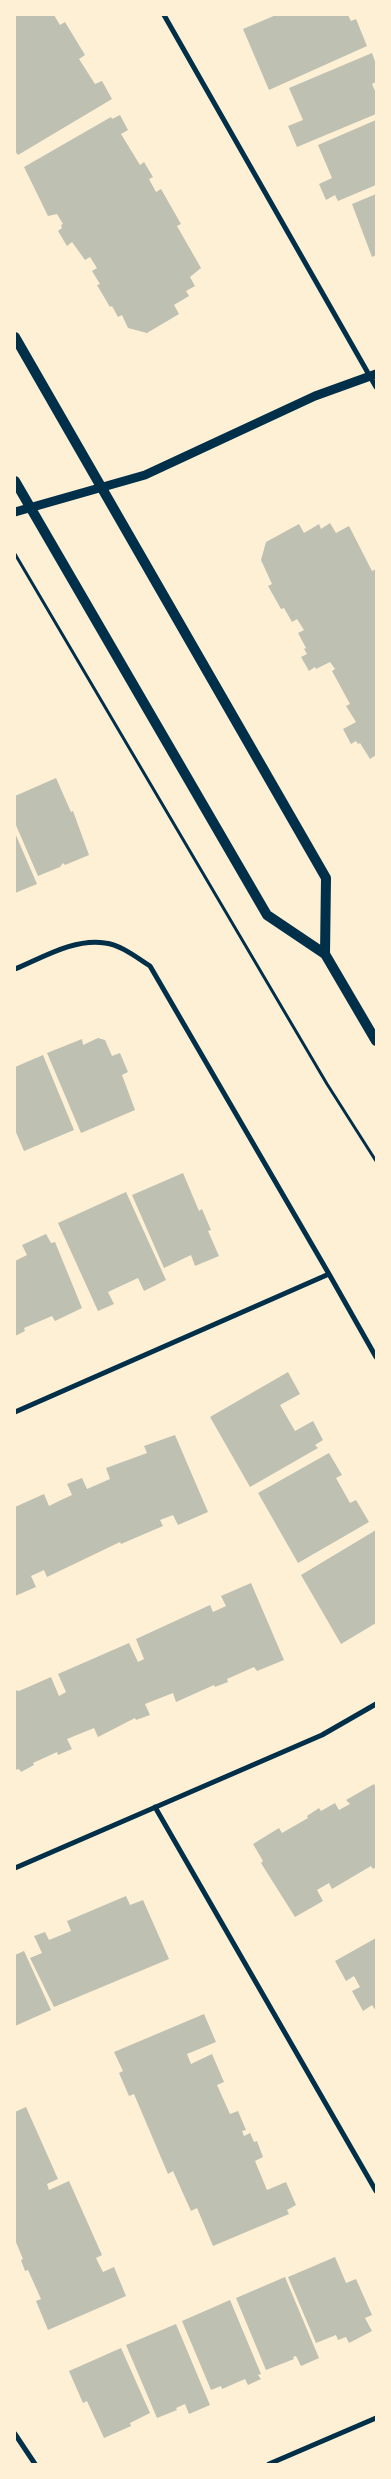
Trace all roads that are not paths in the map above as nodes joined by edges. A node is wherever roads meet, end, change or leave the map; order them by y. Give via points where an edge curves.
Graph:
1 (164, 15) edge
2 (15, 337) edge
3 (372, 375) edge
4 (376, 387) edge
5 (15, 481) edge
6 (102, 487) junction
7 (31, 508) junction
8 (15, 512) edge
9 (325, 954) junction
10 (15, 969) edge
11 (376, 1041) edge
12 (329, 1274) junction
13 (376, 1357) edge
14 (15, 1412) edge
15 (376, 1704) edge
16 (155, 1807) junction
17 (15, 1868) edge
18 (376, 2191) edge
19 (376, 2418) edge
20 (15, 2434) edge
21 (35, 2464) edge
22 (269, 2464) edge

1 - 3 street
2 - 6 main road
3 - 4 street
3 - 6 street via 315,396 145,475
5 - 7 main road
6 - 7 street
6 - 9 main road via 326,878
7 - 8 street
7 - 9 main road via 267,915
9 - 11 main road
10 - 12 street via 78,944 104,943 127,951 150,966
12 - 13 street
12 - 14 street
15 - 16 street via 322,1735
16 - 17 street
16 - 18 street
19 - 22 street
20 - 21 street

